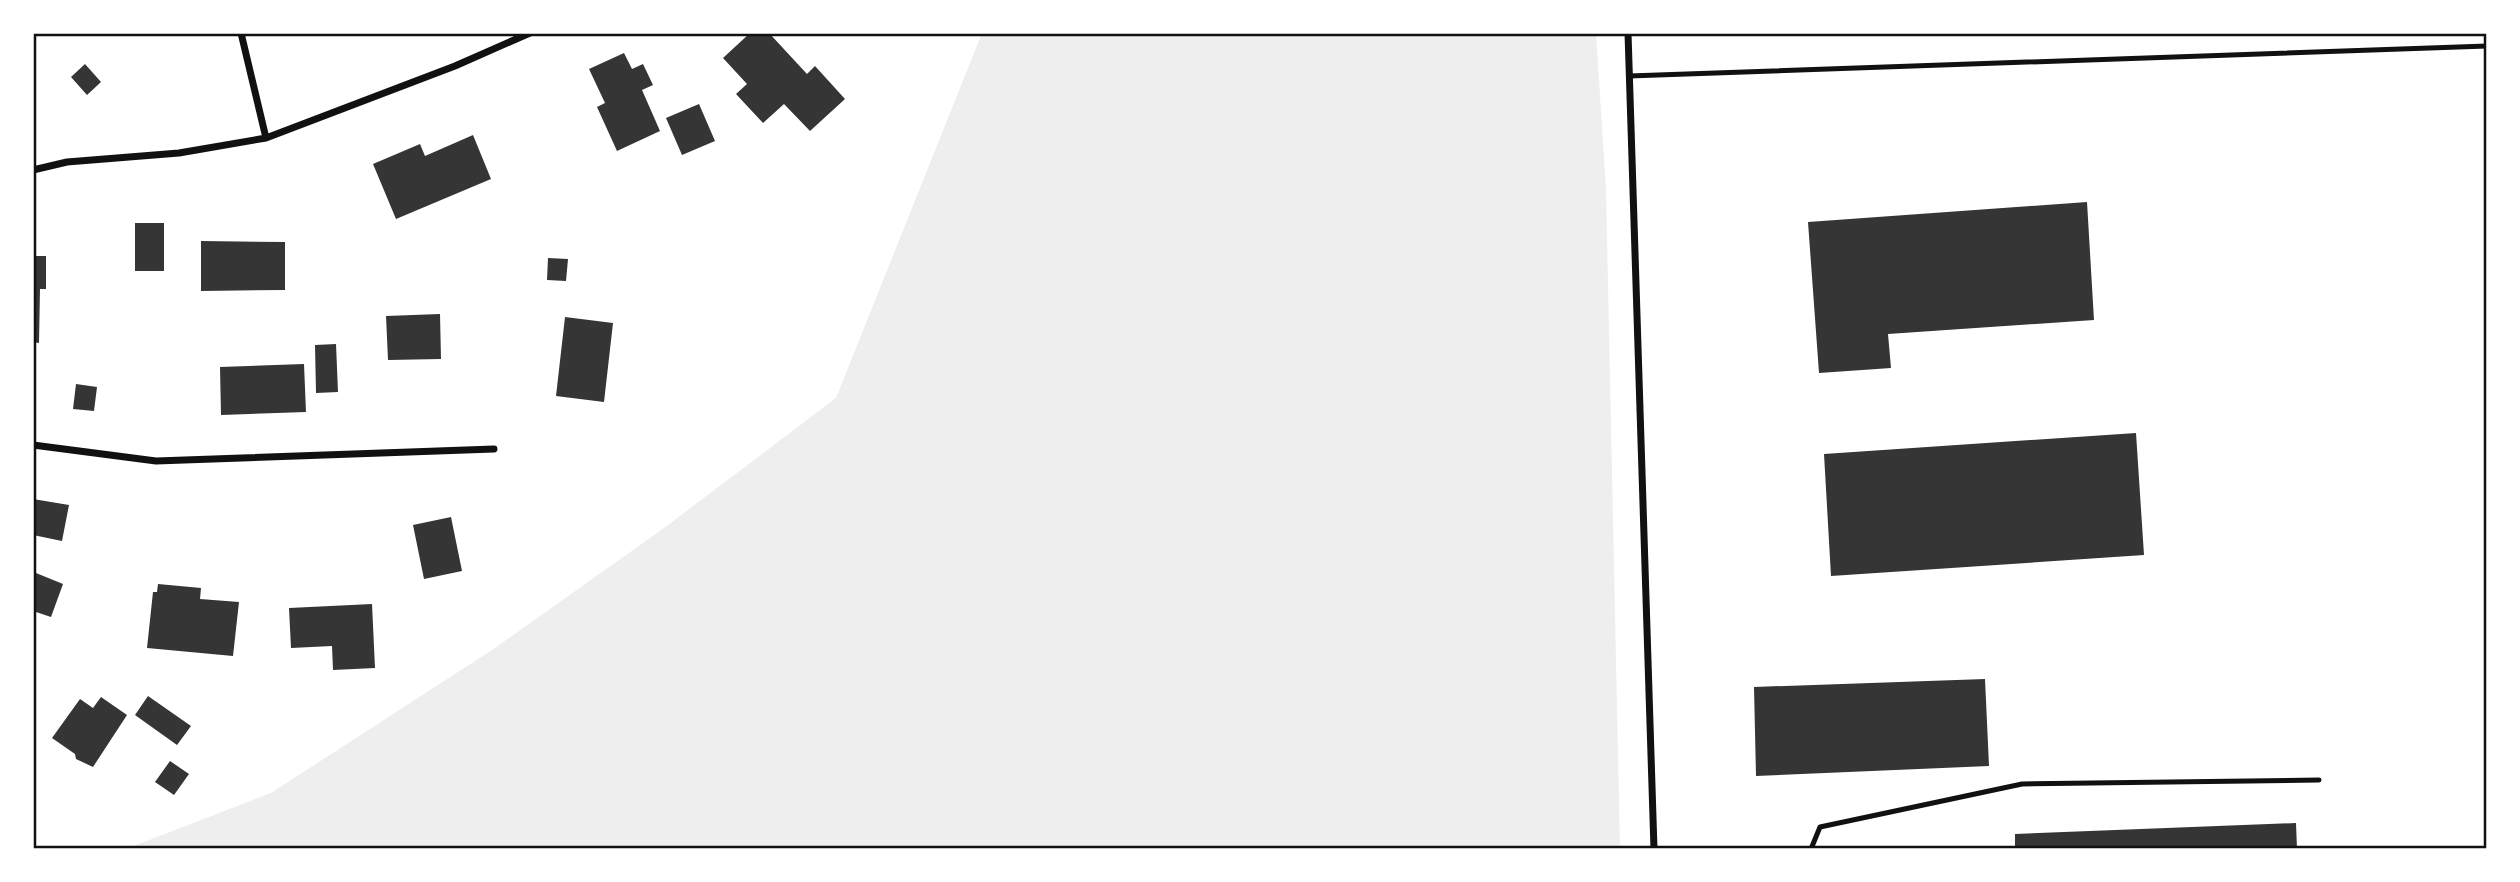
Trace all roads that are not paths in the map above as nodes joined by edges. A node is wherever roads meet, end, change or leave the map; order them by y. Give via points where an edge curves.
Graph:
1 (241, 33) edge
2 (530, 33) edge
3 (1628, 33) edge
4 (2487, 46) edge
5 (1629, 76) junction
6 (266, 138) junction
7 (33, 170) edge
8 (33, 445) edge
9 (494, 449) dead end
10 (2319, 780) dead end
11 (1654, 849) edge
12 (1811, 849) edge

1 - 6 street
2 - 6 street
3 - 5 street
4 - 5 lane
5 - 11 street
6 - 7 street
8 - 9 street via 156,461
10 - 12 lane via 2022,784 1820,827

